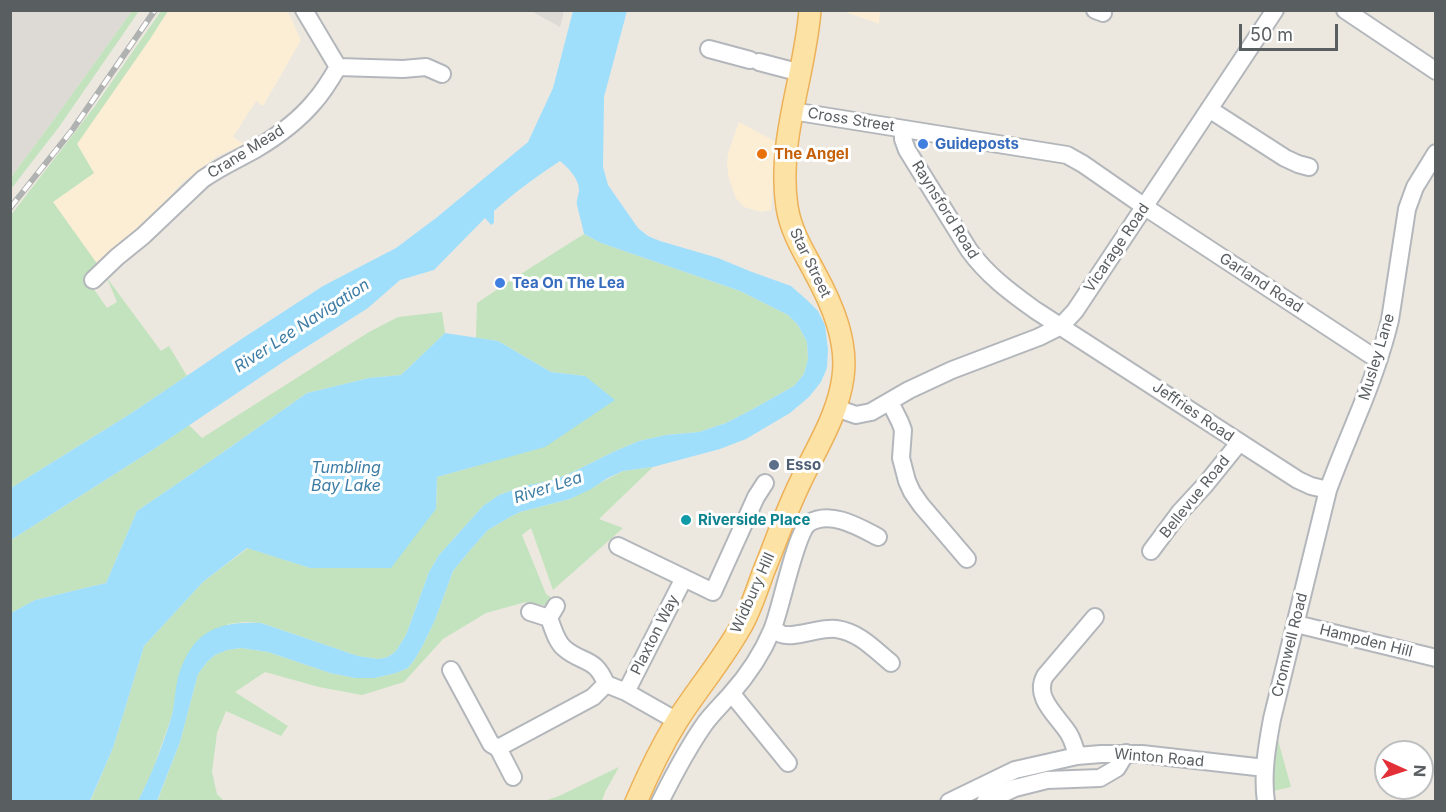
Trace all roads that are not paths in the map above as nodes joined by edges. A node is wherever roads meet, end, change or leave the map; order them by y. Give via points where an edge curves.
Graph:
1 (304, 10) edge
2 (810, 10) edge
3 (1275, 10) edge
4 (1345, 10) edge
5 (709, 49) dead end
6 (338, 67) junction
7 (1436, 71) edge
8 (801, 73) junction
9 (442, 74) dead end
10 (1209, 109) junction
11 (792, 111) junction
12 (903, 129) junction
13 (1436, 153) edge
14 (1309, 167) dead end
15 (1144, 207) junction
16 (93, 280) dead end
17 (1061, 326) junction
18 (1379, 359) junction
19 (890, 402) junction
20 (836, 408) junction
21 (1239, 443) junction
22 (765, 483) dead end
23 (1328, 490) junction
24 (878, 537) dead end
25 (618, 546) dead end
26 (1151, 551) dead end
27 (967, 559) dead end
28 (684, 578) junction
29 (758, 587) junction
30 (782, 597) junction
31 (530, 612) dead end
32 (1095, 617) dead end
33 (1296, 624) junction
34 (773, 629) junction
35 (1436, 658) edge
36 (891, 663) dead end
37 (451, 670) dead end
38 (606, 684) junction
39 (626, 692) junction
40 (732, 694) junction
41 (677, 721) junction
42 (498, 748) junction
43 (1126, 753) junction
44 (1077, 756) junction
45 (788, 763) dead end
46 (1265, 768) junction
47 (513, 777) dead end
48 (636, 801) edge
49 (660, 801) edge
50 (949, 801) edge
51 (985, 801) edge
52 (1266, 801) edge

1 - 6 street
2 - 8 main road, Star Street
3 - 10 street, Vicarage Road
4 - 7 street
5 - 8 street
6 - 9 street via 426,67
6 - 16 street, Crane Mead via 304,113 257,148 203,179
8 - 11 main road, Star Street
10 - 14 street via 1285,158
10 - 15 street, Vicarage Road
11 - 12 street, Cross Street
11 - 20 main road, Star Street via 785,155 785,192 797,240 826,295 841,339 844,374
12 - 15 street, Cross Street via 1067,155
12 - 17 street, Raynsford Road via 907,150 980,264 994,279
13 - 18 street, Musley Lane via 1415,187 1407,209 1390,320
15 - 17 street, Vicarage Road
15 - 18 street, Garland Road
17 - 19 street, Vicarage Road via 952,370
17 - 21 street, Jeffries Road
18 - 23 street, Musley Lane
19 - 20 street, Vicarage Road via 863,415
19 - 27 street via 903,430 901,458 906,481
20 - 29 main road, Widbury Hill via 793,497
21 - 23 street, Jeffries Road via 1298,480
21 - 26 street, Bellevue Road
22 - 28 street, Plaxton Way via 713,592
23 - 33 street, Cromwell Road
24 - 30 street via 840,520 811,522 798,543
25 - 28 street, Plaxton Way
28 - 39 street, Plaxton Way
29 - 30 street
29 - 41 main road, Widbury Hill via 743,623
30 - 34 street
31 - 38 street, Plaxton Way via 553,612 562,646 594,665
32 - 44 street via 1045,676 1041,687
33 - 35 street, Hampden Hill
33 - 46 street, Cromwell Road via 1272,719
34 - 36 street via 788,635 822,629 846,631 862,638
34 - 40 street via 753,667
37 - 42 street via 491,744
38 - 39 street, Plaxton Way
38 - 42 street via 593,697
39 - 41 street, Plaxton Way
40 - 45 street
40 - 49 street via 707,720
41 - 48 main road, Widbury Hill
42 - 47 street
43 - 44 street, Winton Road
43 - 46 street, Winton Road
43 - 51 street via 1117,768 1100,778 1047,780
44 - 50 street, Winton Road via 1015,770
46 - 52 street, Cromwell Road

